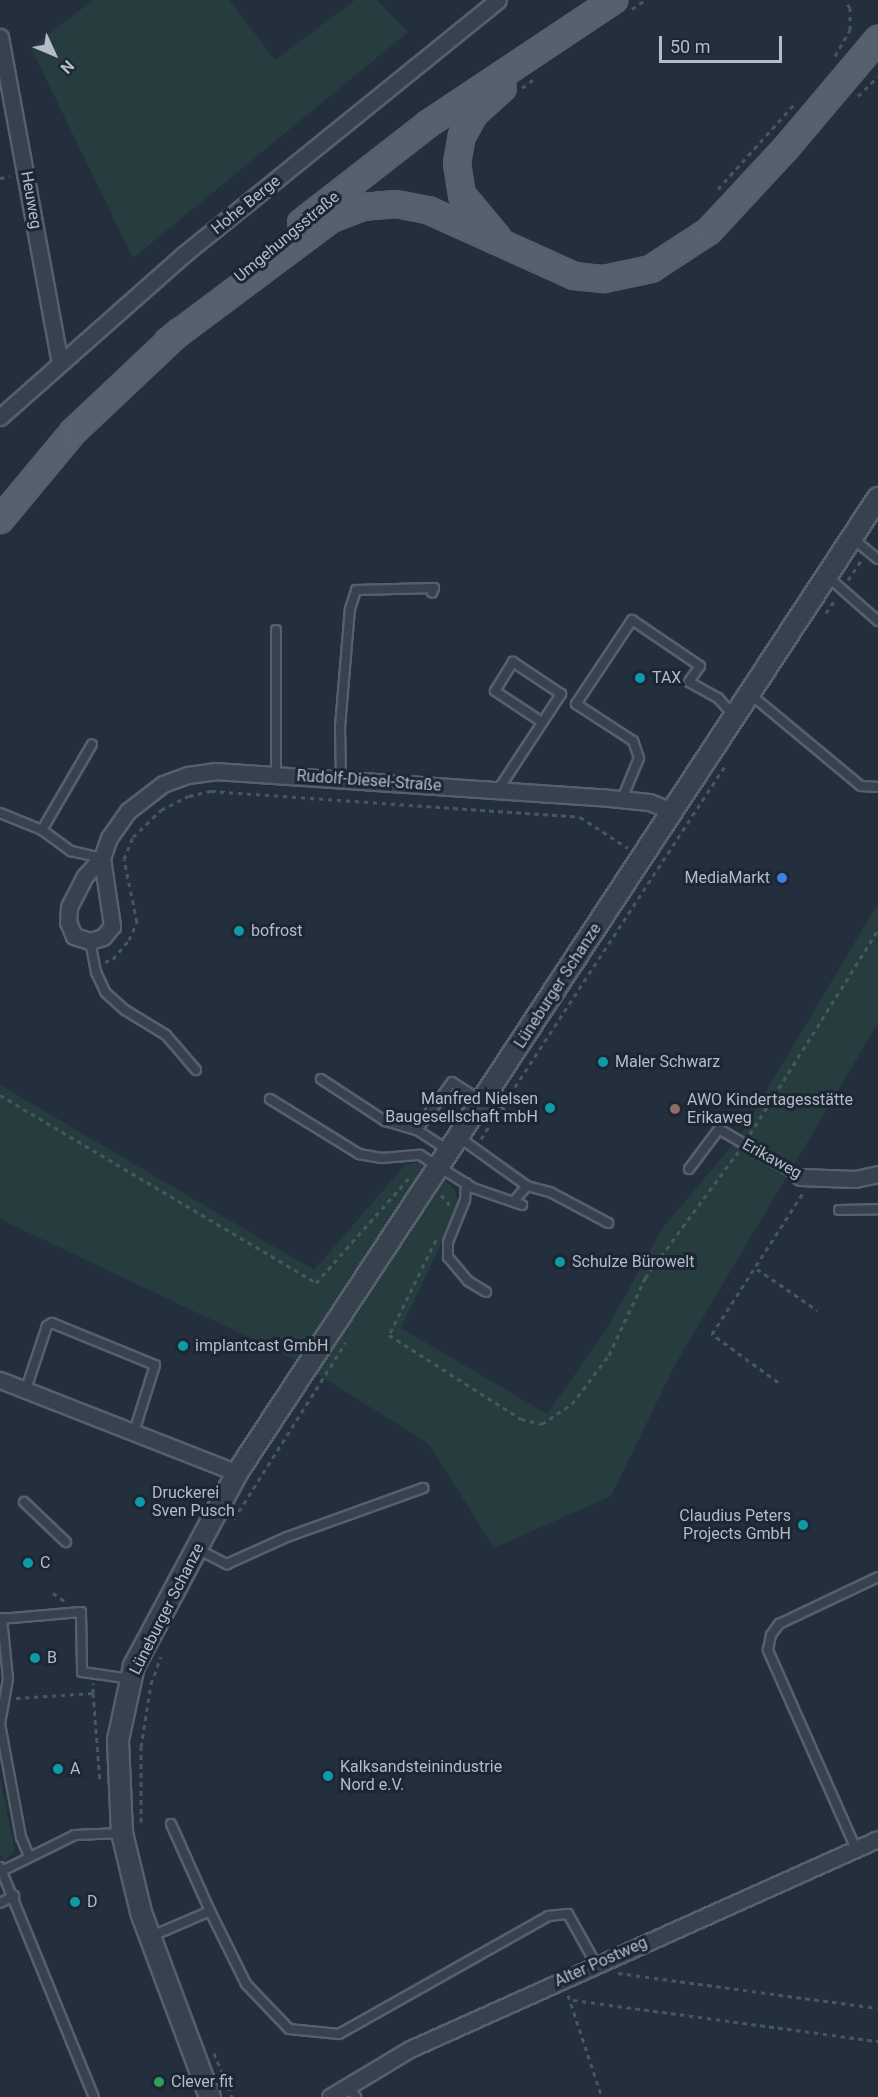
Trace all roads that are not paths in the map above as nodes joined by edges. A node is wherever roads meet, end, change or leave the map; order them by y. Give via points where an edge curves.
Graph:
1 (498, 0) edge
2 (617, 5) edge
3 (0, 37) edge
4 (878, 39) edge
5 (500, 240) junction
6 (168, 341) junction
7 (60, 363) junction
8 (0, 417) edge
9 (878, 498) edge
10 (0, 520) edge
11 (851, 538) junction
12 (878, 559) edge
13 (825, 575) junction
14 (432, 593) dead end
15 (878, 621) edge
16 (276, 630) dead end
17 (750, 694) junction
18 (735, 717) junction
19 (542, 722) junction
20 (92, 744) dead end
21 (276, 774) junction
22 (341, 778) junction
23 (878, 787) edge
24 (498, 790) junction
25 (622, 799) junction
26 (673, 811) junction
27 (0, 813) edge
28 (42, 830) junction
29 (102, 858) junction
30 (90, 941) junction
31 (196, 1070) dead end
32 (321, 1079) dead end
33 (270, 1099) dead end
34 (491, 1106) junction
35 (417, 1130) junction
36 (449, 1151) junction
37 (689, 1169) dead end
38 (878, 1174) edge
39 (805, 1178) joint
40 (466, 1183) junction
41 (527, 1186) junction
42 (514, 1201) junction
43 (522, 1205) dead end
44 (878, 1209) edge
45 (838, 1210) dead end
46 (609, 1223) dead end
47 (486, 1292) dead end
48 (0, 1380) edge
49 (26, 1389) junction
50 (134, 1432) junction
51 (237, 1473) junction
52 (423, 1488) dead end
53 (24, 1502) dead end
54 (66, 1542) dead end
55 (197, 1549) junction
56 (878, 1577) edge
57 (1, 1618) edge
58 (131, 1679) junction
59 (171, 1824) dead end
60 (132, 1831) junction
61 (878, 1839) edge
62 (856, 1849) junction
63 (29, 1856) junction
64 (1, 1869) edge
65 (14, 1896) junction
66 (0, 1903) edge
67 (210, 1911) junction
68 (151, 1936) junction
69 (591, 1966) junction
70 (352, 2092) edge
71 (94, 2097) edge
72 (210, 2097) edge
73 (330, 2097) edge

1 - 7 street, Hohe Berge via 183,255
2 - 5 main road via 494,95 474,114 462,136 457,163 462,195
2 - 6 main road, Umgehungsstraße via 519,61 373,165 284,237
3 - 7 street, Heuweg
4 - 5 main road via 831,97 709,231 651,269 604,279 574,276
5 - 6 main road via 417,208 396,204 362,207 331,219
6 - 10 main road, Umgehungsstraße via 73,432
7 - 8 street, Hohe Berge
9 - 11 street, Lüneburger Schanze
11 - 12 lane
11 - 13 street, Lüneburger Schanze
13 - 15 lane
13 - 17 street, Lüneburger Schanze
14 - 22 lane via 434,588 356,590 350,609 340,727
16 - 21 lane
17 - 18 street, Lüneburger Schanze
17 - 23 lane via 861,786
18 - 25 lane via 718,698 689,682 700,666 632,620 576,704 633,741 639,758
18 - 26 street, Lüneburger Schanze
19 - 19 lane via 561,694 513,662 495,691
19 - 24 lane
20 - 28 lane
21 - 22 street, Rudolf-Diesel-Straße
21 - 29 street, Rudolf-Diesel-Straße via 215,771 163,784 128,811
22 - 24 street, Rudolf-Diesel-Straße
24 - 25 street, Rudolf-Diesel-Straße
25 - 26 street, Rudolf-Diesel-Straße
26 - 34 street, Lüneburger Schanze
27 - 28 lane
28 - 29 lane via 70,851
29 - 30 street via 112,926 103,937
29 - 30 street, Rudolf-Diesel-Straße via 85,876 69,907 68,922 74,936
30 - 31 lane via 96,972 114,1002 166,1035
32 - 35 lane via 386,1121
33 - 36 lane via 359,1154 382,1158
34 - 35 lane via 452,1082
34 - 36 street, Lüneburger Schanze
35 - 36 lane
36 - 40 lane via 456,1176
36 - 41 lane via 475,1149
36 - 51 street, Lüneburger Schanze
37 - 39 lane, Erikaweg via 719,1129
38 - 39 street, Erikaweg via 855,1179
40 - 42 lane
40 - 47 lane via 465,1200 448,1242 448,1257 468,1281
41 - 42 lane
41 - 46 lane via 550,1192
42 - 43 lane
44 - 45 lane
48 - 49 street
49 - 50 street
49 - 50 lane via 47,1326 52,1323 155,1365
50 - 51 street
51 - 55 street, Lüneburger Schanze
52 - 55 lane via 287,1537 227,1564
53 - 54 lane
55 - 58 street, Lüneburger Schanze via 134,1666
56 - 62 lane via 779,1624 771,1635 768,1650
57 - 58 lane via 81,1612 82,1672
57 - 63 lane via 8,1679 0,1724 21,1837
58 - 60 street, Lüneburger Schanze via 118,1740
59 - 67 lane
60 - 63 lane via 75,1835
60 - 68 street, Lüneburger Schanze
61 - 62 street, Alter Postweg
62 - 69 street, Alter Postweg
63 - 64 lane
64 - 65 lane
65 - 66 lane
65 - 71 lane
67 - 68 lane
67 - 69 lane via 246,1983 289,2029 339,2034 548,1916 568,1914
68 - 72 street, Lüneburger Schanze
69 - 70 street, Alter Postweg via 410,2049
70 - 73 street, Alter Postweg

